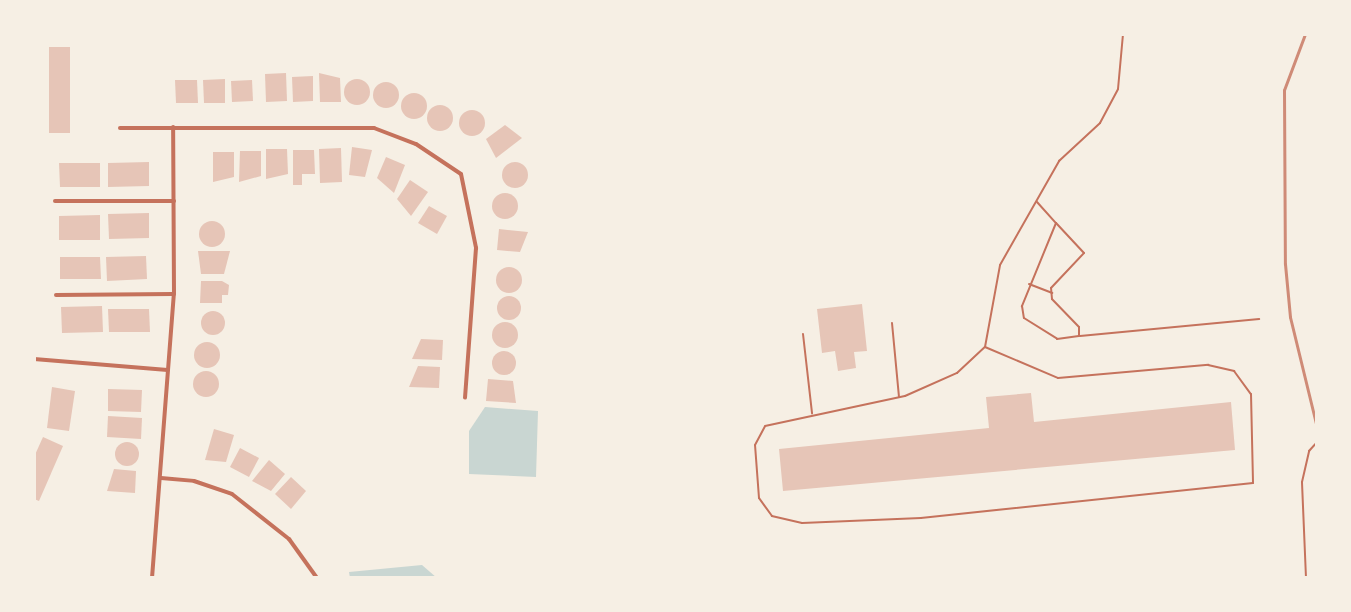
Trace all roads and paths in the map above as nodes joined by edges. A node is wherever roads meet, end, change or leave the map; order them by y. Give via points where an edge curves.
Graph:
1 (1123, 34) edge
2 (173, 127) junction
3 (120, 128) dead end
4 (55, 201) dead end
5 (174, 201) junction
6 (1036, 201) junction
7 (1056, 223) junction
8 (1028, 284) junction
9 (1052, 293) junction
10 (174, 294) junction
11 (56, 295) dead end
12 (1259, 319) dead end
13 (892, 323) dead end
14 (803, 334) dead end
15 (1079, 336) junction
16 (985, 347) junction
17 (34, 359) edge
18 (168, 370) junction
19 (465, 398) dead end
20 (899, 398) junction
21 (812, 414) junction
22 (1317, 442) edge
23 (161, 478) junction
24 (152, 578) edge
25 (317, 578) edge
26 (1306, 578) edge

1 - 6 lane via 1118,89 1100,123 1059,161
2 - 3 street
2 - 5 street
2 - 19 street via 374,128 416,144 461,174 476,248
4 - 5 street
5 - 10 street
6 - 7 lane
6 - 16 lane via 1000,265
7 - 8 lane
7 - 9 lane via 1084,253
8 - 9 lane
8 - 15 lane via 1024,318 1044,336
9 - 15 lane via 1079,327
10 - 11 street
10 - 18 street
12 - 15 lane
13 - 20 lane
14 - 21 lane
16 - 20 lane via 957,373
16 - 21 lane via 1058,378 1208,365 1234,371 1251,394 1253,483 921,518 802,523 772,516 759,498 756,438 771,422
17 - 18 street
18 - 23 street
20 - 21 lane
22 - 26 lane via 1309,451 1302,482
23 - 24 street
23 - 25 street via 194,481 232,494 289,539

